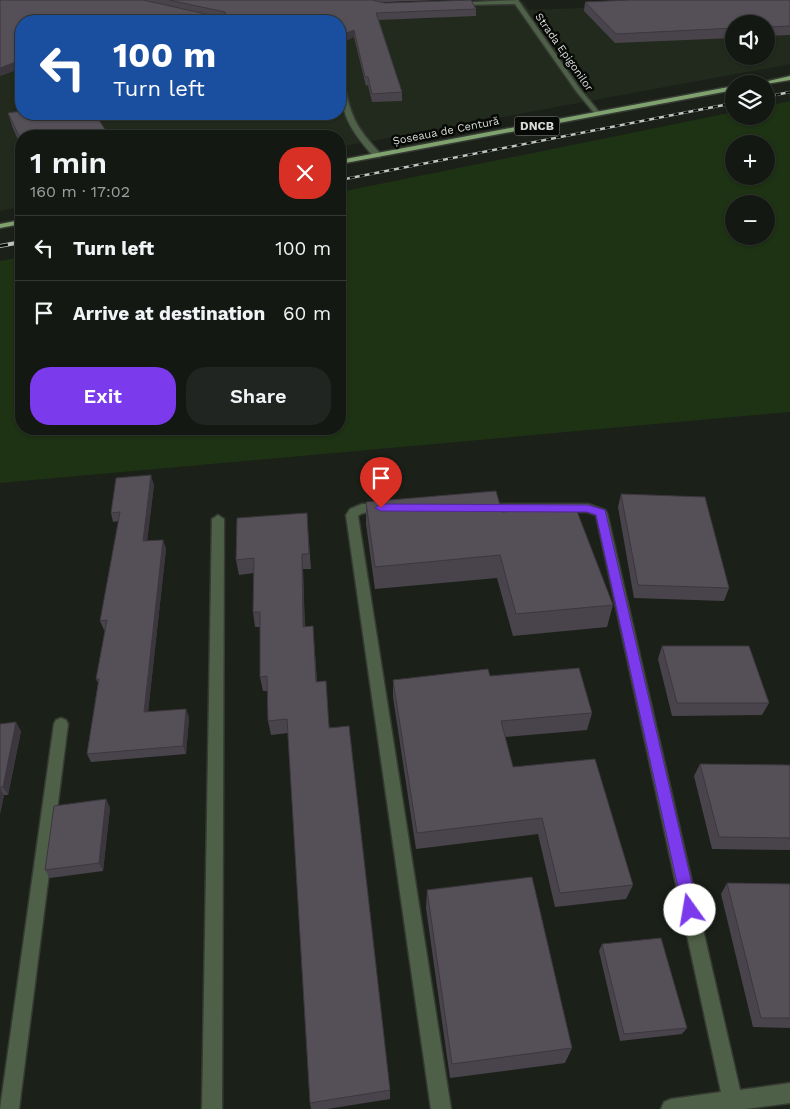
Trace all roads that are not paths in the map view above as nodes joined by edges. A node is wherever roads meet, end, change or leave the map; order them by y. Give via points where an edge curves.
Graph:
1 (515, 1) edge
2 (450, 4) edge
3 (790, 78) edge
4 (775, 81) edge
5 (725, 90) edge
6 (346, 112) edge
7 (598, 114) junction
8 (377, 155) junction
9 (346, 161) edge
10 (15, 223) edge
11 (0, 226) edge
12 (401, 508) edge
13 (470, 508) edge
14 (218, 519) dead end
15 (61, 724) dead end
16 (790, 1093) edge
17 (733, 1101) junction
18 (9, 1109) edge
19 (212, 1109) edge
20 (441, 1109) edge
21 (671, 1109) edge

1 - 2 street
1 - 7 street, Strada Epigonilor
3 - 4 main road
5 - 7 main road, Șoseaua de Centură / DNCB
6 - 8 street via 351,126
7 - 8 main road, Șoseaua de Centură / DNCB
8 - 9 main road, Șoseaua de Centură / DNCB
10 - 11 main road
12 - 20 street via 362,508 352,515
13 - 17 street via 588,508 601,513
14 - 19 street
15 - 18 street
16 - 17 street
17 - 21 street

